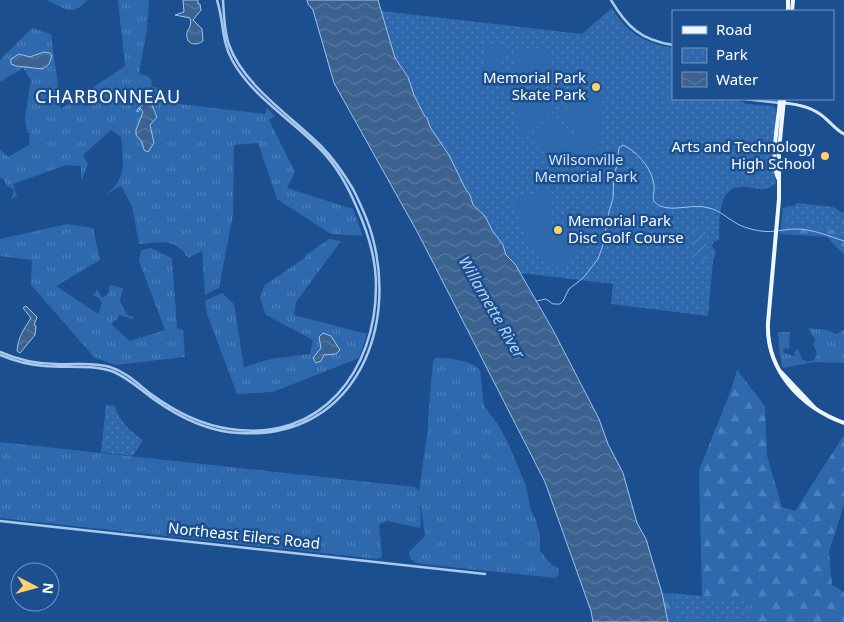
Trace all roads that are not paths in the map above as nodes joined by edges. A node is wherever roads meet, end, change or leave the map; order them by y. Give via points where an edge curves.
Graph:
1 (217, 0) edge
2 (223, 0) edge
3 (611, 0) edge
4 (672, 45) edge
5 (764, 100) edge
6 (782, 101) edge
7 (844, 134) edge
8 (0, 353) edge
9 (844, 422) edge
10 (0, 521) edge
11 (485, 574) dead end

1 - 8 street via 223,37 236,66 271,106 324,154 348,187 367,232 375,273 375,299 371,330 355,373 332,400 309,417 278,428 237,430 204,423 178,411 125,374 108,367 36,363
2 - 8 street via 227,37 235,58 274,105 328,154 351,186 371,232 379,280 378,314 370,349 358,373 339,399 309,420 274,431 238,433 205,426 176,414 106,369 34,365
3 - 4 street via 622,18 636,31 652,40
5 - 6 street
6 - 7 main road via 815,110
6 - 9 main road via 779,199 768,331 770,347 781,372 814,407
10 - 11 street, Northeast Eilers Road

